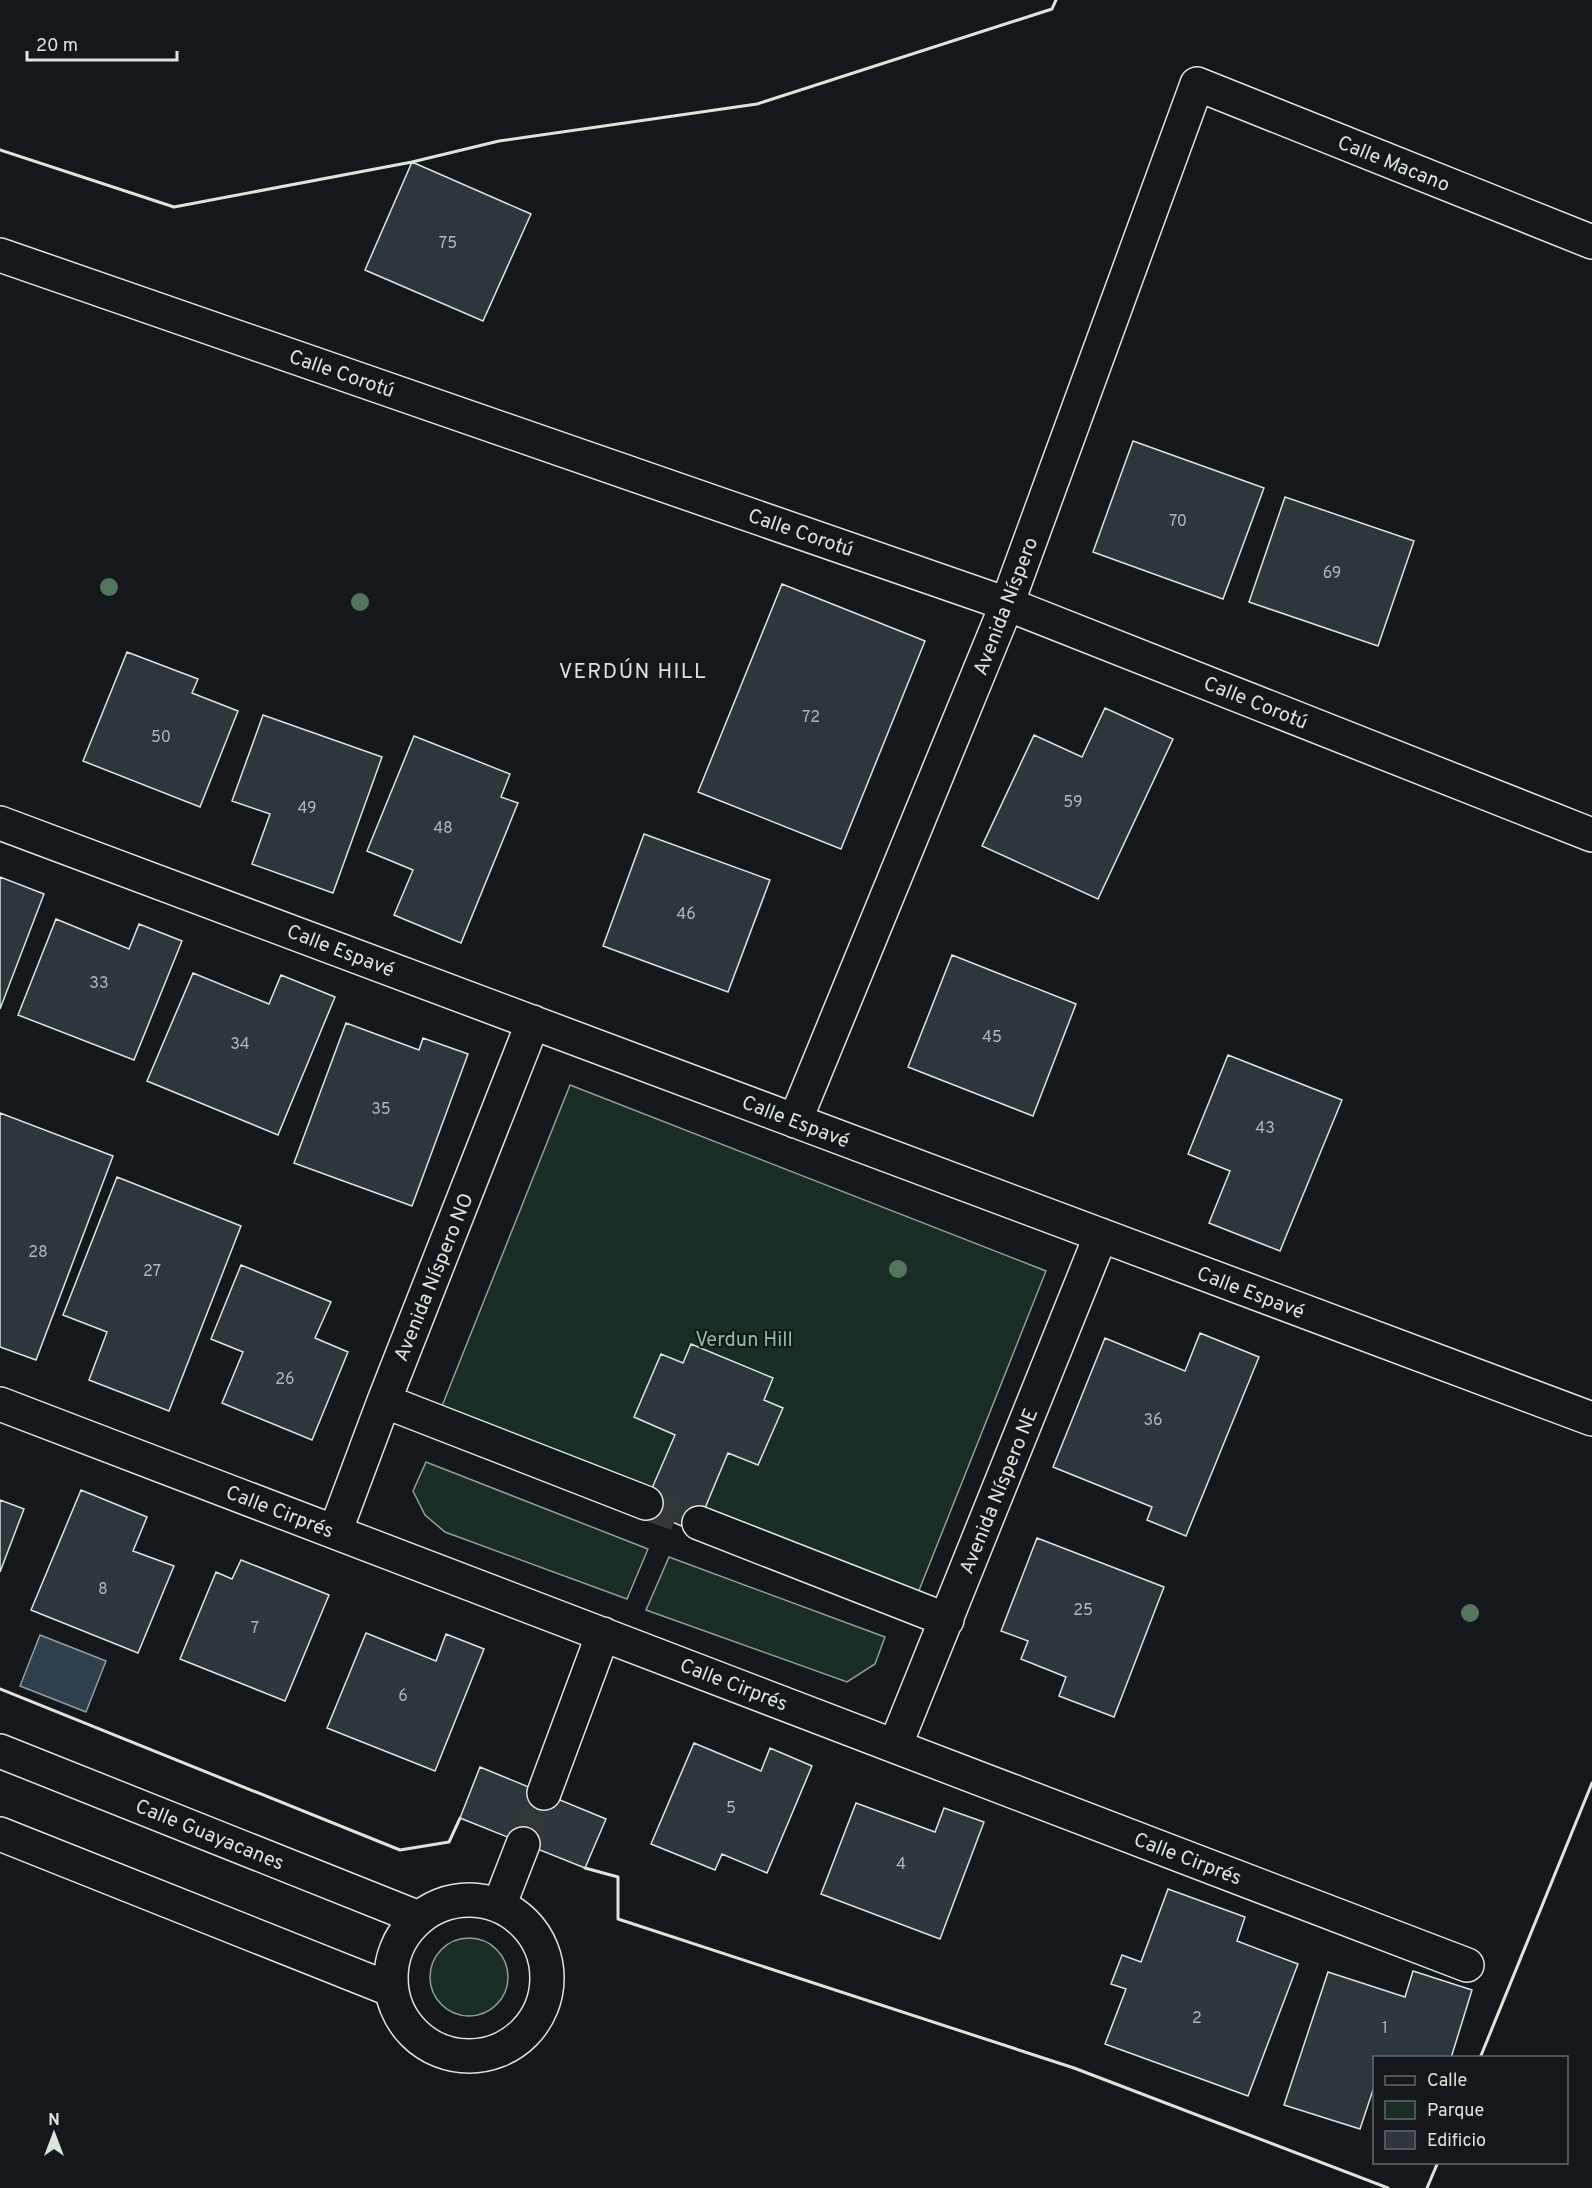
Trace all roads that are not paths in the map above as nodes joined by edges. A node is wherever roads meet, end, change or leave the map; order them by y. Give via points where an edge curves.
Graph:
1 (1197, 84) joint
2 (1592, 242) edge
3 (0, 255) edge
4 (1007, 604) junction
5 (0, 823) edge
6 (1592, 835) edge
7 (533, 1022) junction
8 (795, 1121) junction
9 (1101, 1236) junction
10 (384, 1401) junction
11 (0, 1404) edge
12 (1592, 1419) edge
13 (646, 1503) tunnel mouth
14 (699, 1523) tunnel mouth
15 (335, 1532) junction
16 (946, 1620) junction
17 (603, 1635) junction
18 (895, 1746) junction
19 (0, 1751) edge
20 (544, 1793) tunnel mouth
21 (0, 1834) edge
22 (523, 1844) tunnel mouth
23 (499, 1906) junction
24 (419, 1918) junction
25 (1467, 1965) dead end
26 (392, 1990) junction

1 - 2 street, Calle Macano
1 - 4 street, Avenida Níspero
3 - 4 street, Calle Corotú
4 - 6 street, Calle Corotú
4 - 8 street, Avenida Níspero
5 - 7 street, Calle Espavé
7 - 8 street, Calle Espavé
7 - 10 street, Avenida Níspero NO
8 - 9 street, Calle Espavé
9 - 12 street, Calle Espavé
9 - 16 street, Avenida Níspero NE
10 - 13 street
10 - 15 street, Avenida Níspero NO
11 - 15 street, Calle Cirprés
14 - 16 street
15 - 17 street, Calle Cirprés
16 - 18 street, Avenida Níspero NE
17 - 18 street, Calle Cirprés
17 - 20 street
18 - 25 street, Calle Cirprés
19 - 24 street, Calle Guayacanes
21 - 26 street
22 - 23 street
23 - 24 street via 471,1900 444,1904
23 - 26 street via 534,1934 547,1967 546,1994 536,2019 518,2039 494,2053 467,2057 441,2051 417,2037 400,2016
24 - 26 street via 402,1939 392,1964

